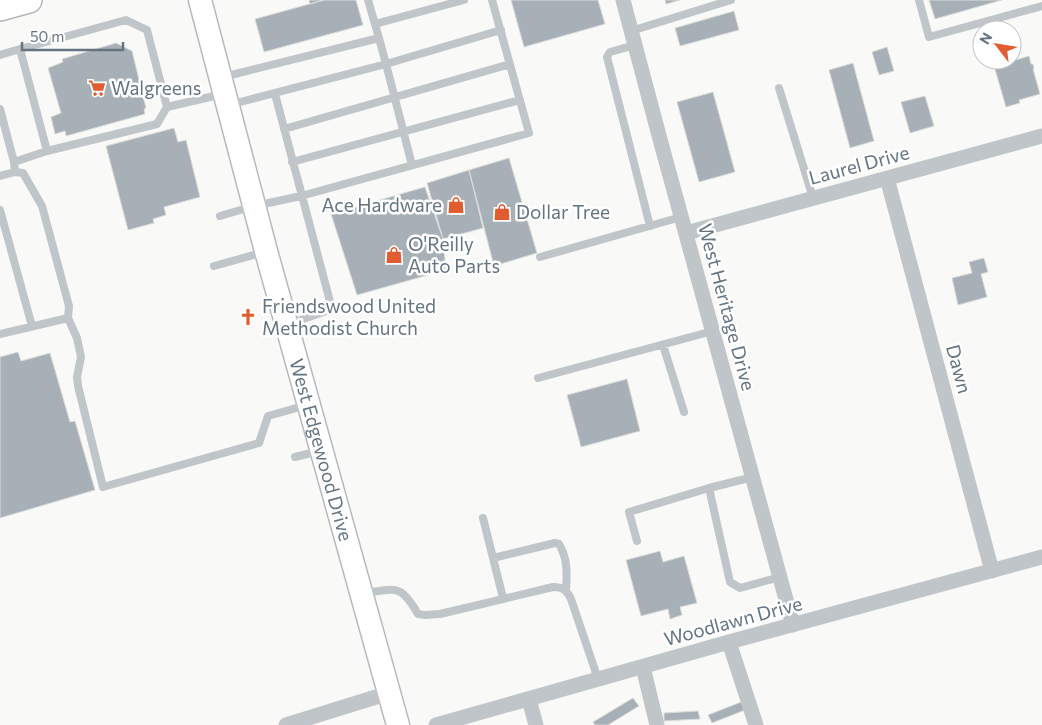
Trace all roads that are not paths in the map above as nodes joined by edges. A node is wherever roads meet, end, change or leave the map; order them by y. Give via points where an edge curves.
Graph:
1 (29, 0) edge
2 (200, 0) edge
3 (368, 0) edge
4 (464, 0) edge
5 (492, 0) edge
6 (623, 0) edge
7 (731, 0) edge
8 (918, 0) edge
9 (1042, 6) edge
10 (0, 8) edge
11 (375, 24) junction
12 (501, 30) junction
13 (378, 38) junction
14 (633, 38) junction
15 (20, 49) junction
16 (0, 55) edge
17 (386, 64) junction
18 (510, 64) junction
19 (779, 88) dead end
20 (225, 92) junction
21 (275, 94) junction
22 (394, 97) junction
23 (520, 100) junction
24 (167, 107) junction
25 (0, 108) edge
26 (284, 129) junction
27 (404, 132) junction
28 (1042, 136) edge
29 (47, 151) junction
30 (14, 162) junction
31 (292, 162) junction
32 (412, 165) junction
33 (15, 172) junction
34 (0, 176) edge
35 (887, 178) junction
36 (301, 196) junction
37 (813, 198) junction
38 (254, 206) junction
39 (0, 210) edge
40 (220, 216) dead end
41 (681, 216) junction
42 (650, 226) junction
43 (686, 234) junction
44 (266, 251) junction
45 (540, 257) dead end
46 (214, 266) dead end
47 (68, 318) junction
48 (287, 324) junction
49 (32, 326) junction
50 (713, 331) junction
51 (0, 334) edge
52 (663, 345) junction
53 (538, 378) dead end
54 (309, 404) junction
55 (684, 412) dead end
56 (323, 450) junction
57 (294, 457) dead end
58 (753, 477) junction
59 (708, 488) junction
60 (482, 518) dead end
61 (637, 541) dead end
62 (1042, 557) edge
63 (493, 558) junction
64 (992, 571) junction
65 (780, 577) junction
66 (566, 590) junction
67 (362, 593) junction
68 (503, 598) junction
69 (794, 625) junction
70 (729, 642) junction
71 (643, 667) junction
72 (598, 679) junction
73 (389, 693) junction
74 (529, 699) junction
75 (451, 723) edge
76 (286, 725) edge
77 (398, 725) edge
78 (436, 725) edge
79 (536, 725) edge
80 (657, 725) edge
81 (756, 725) edge

1 - 10 main road
2 - 20 main road, West Edgewood Drive
3 - 11 lane
4 - 11 lane
5 - 12 lane
6 - 14 street, West Heritage Drive
7 - 14 lane
8 - 9 lane via 929,37
11 - 13 lane
12 - 17 lane
12 - 18 lane
13 - 17 lane
13 - 20 lane
14 - 41 street, West Heritage Drive
14 - 42 lane via 607,57
15 - 16 lane
15 - 24 lane via 126,20 147,30
15 - 29 lane
17 - 21 lane
17 - 22 lane
18 - 22 lane
18 - 23 lane
19 - 37 lane
20 - 21 lane
20 - 24 lane
20 - 38 main road, West Edgewood Drive
21 - 26 lane
22 - 26 lane
22 - 27 lane
23 - 27 lane
23 - 32 lane via 529,133
24 - 29 lane via 157,124
25 - 30 lane
26 - 31 lane
27 - 31 lane
27 - 32 lane
28 - 35 street, Laurel Drive
29 - 30 lane
30 - 33 lane
31 - 36 lane
32 - 36 lane
33 - 34 lane
33 - 47 lane via 22,173 42,206 69,306
35 - 37 street, Laurel Drive
35 - 64 street, Dawn
36 - 38 lane
36 - 48 lane via 332,309
37 - 43 street, Laurel Drive
38 - 40 lane
38 - 44 main road, West Edgewood Drive
39 - 49 lane
41 - 42 lane
41 - 43 street, West Heritage Drive
42 - 45 lane
43 - 50 street, West Heritage Drive
44 - 46 lane
44 - 48 main road, West Edgewood Drive
47 - 49 lane
47 - 54 lane via 78,338 81,357 78,386 103,487 259,443 268,416
48 - 54 main road, West Edgewood Drive
49 - 51 lane
50 - 52 lane
50 - 58 street, West Heritage Drive
52 - 53 lane
52 - 55 lane
54 - 56 main road, West Edgewood Drive
56 - 57 lane
56 - 67 main road, West Edgewood Drive
58 - 59 lane
58 - 65 street, West Heritage Drive
59 - 61 lane via 629,512
59 - 65 lane via 730,582 740,588
60 - 63 lane
62 - 64 street, Woodlawn Drive
63 - 66 lane via 559,544 567,569
63 - 68 lane
64 - 69 street, Woodlawn Drive
65 - 69 street, West Heritage Drive
66 - 68 lane via 553,587
66 - 72 lane via 578,615
67 - 68 lane via 395,590 404,593 418,614 425,615
67 - 73 main road, West Edgewood Drive
69 - 70 street, Woodlawn Drive
70 - 71 street, Woodlawn Drive
70 - 81 street
71 - 72 street, Woodlawn Drive
71 - 80 street
72 - 74 street, Woodlawn Drive
73 - 76 street
73 - 77 main road, West Edgewood Drive
74 - 75 street, Woodlawn Drive
74 - 79 street
75 - 78 street, Woodlawn Drive

